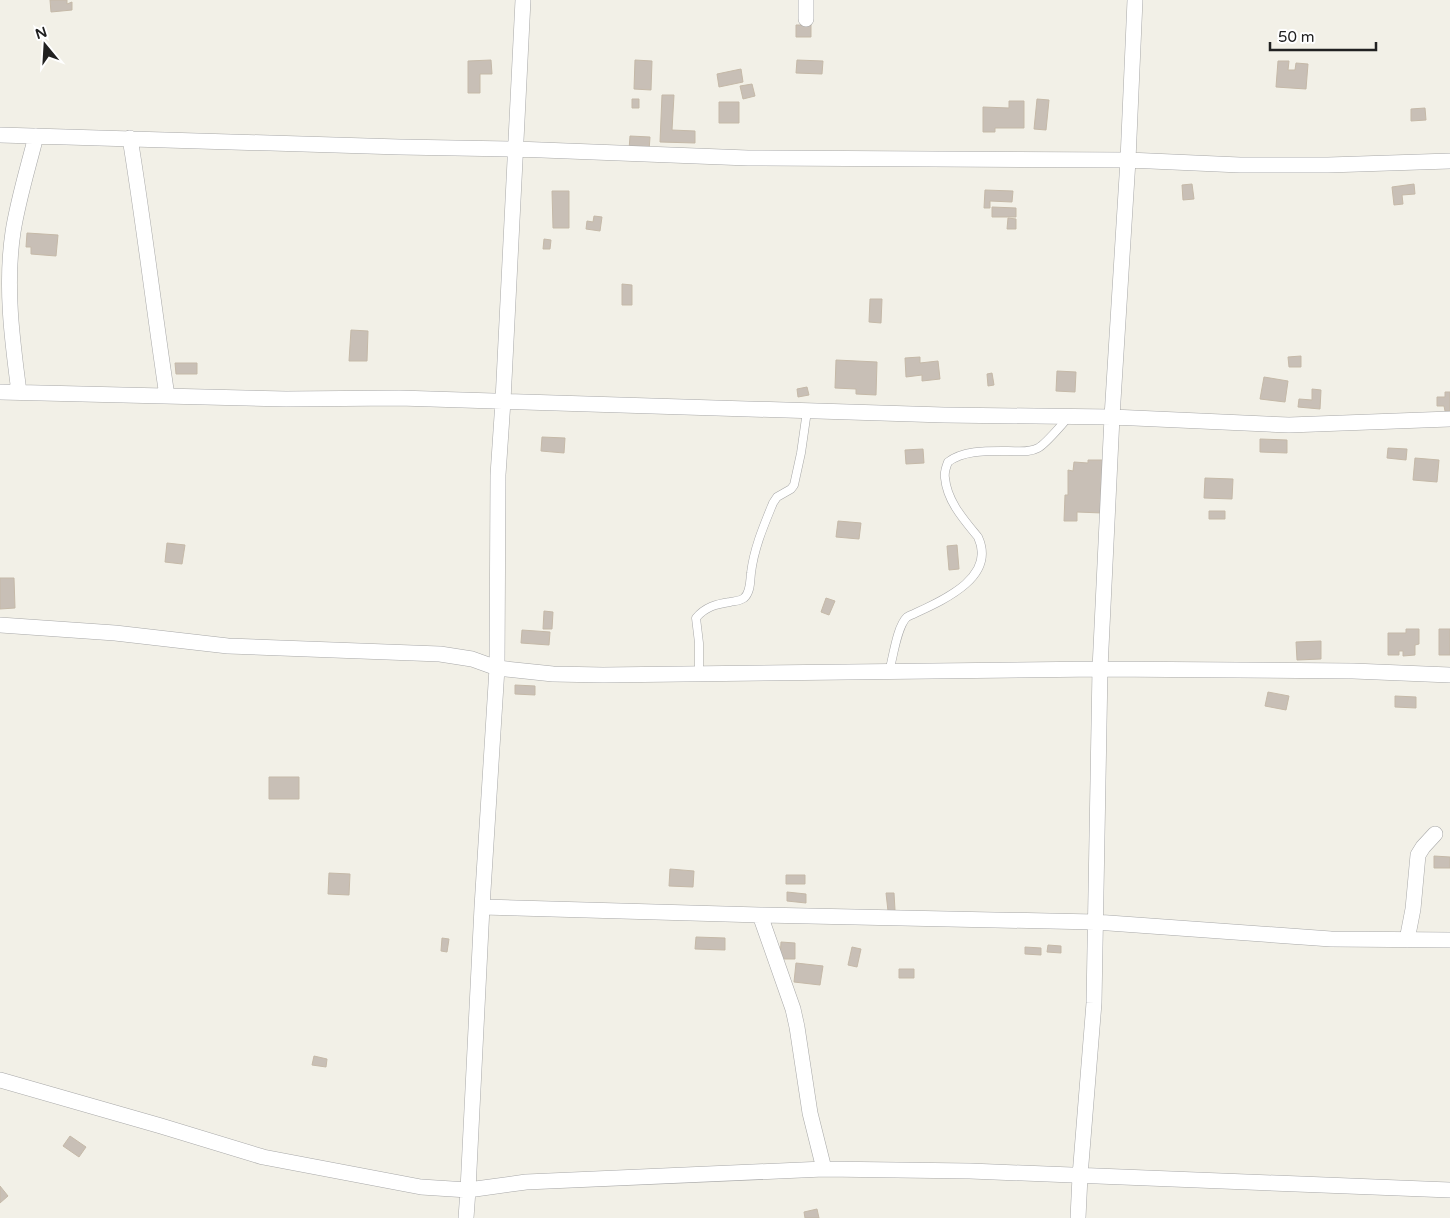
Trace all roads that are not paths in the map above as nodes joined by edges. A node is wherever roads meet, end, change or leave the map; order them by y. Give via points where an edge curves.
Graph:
1 (523, 0) edge
2 (806, 0) edge
3 (1135, 0) edge
4 (806, 19) dead end
5 (0, 135) edge
6 (36, 136) junction
7 (130, 138) junction
8 (516, 148) junction
9 (1128, 160) junction
10 (1450, 161) edge
11 (0, 392) edge
12 (19, 392) junction
13 (167, 396) junction
14 (503, 401) junction
15 (807, 411) junction
16 (1070, 416) junction
17 (1112, 417) junction
18 (1450, 419) edge
19 (0, 625) edge
20 (497, 668) junction
21 (1100, 669) junction
22 (889, 672) junction
23 (700, 674) junction
24 (1450, 675) edge
25 (1435, 834) dead end
26 (482, 907) junction
27 (760, 915) junction
28 (1094, 922) junction
29 (1407, 940) junction
30 (1450, 940) edge
31 (0, 1080) edge
32 (824, 1169) junction
33 (1080, 1176) junction
34 (468, 1190) junction
35 (1450, 1190) edge
36 (466, 1218) edge
37 (1078, 1218) edge

1 - 8 street
2 - 4 street
3 - 9 street
5 - 6 street
6 - 7 street
6 - 12 street via 11,252 12,340
7 - 8 street
7 - 13 street
8 - 9 street via 748,158
8 - 14 street
9 - 10 street via 1240,165
9 - 17 street
11 - 12 street
12 - 13 street
13 - 14 street
14 - 15 street
14 - 20 street via 498,476
15 - 16 street
15 - 23 lane via 794,485 773,503 757,547 747,595 737,601 708,607 696,617
16 - 17 street
16 - 22 lane via 1040,448 1024,452 973,453 948,462 944,476 948,492 954,506 978,537 981,562 956,593 903,620
17 - 18 street via 1289,425
17 - 21 street
19 - 20 street via 115,633 228,646 440,654
20 - 23 street via 553,674
20 - 26 street
21 - 22 street
21 - 24 street
21 - 28 street
22 - 23 street
25 - 29 street via 1417,859
26 - 27 street
26 - 34 street
27 - 28 street
27 - 32 street via 793,1009 810,1113
28 - 29 street via 1331,939
28 - 33 street via 1094,1003
29 - 30 street
31 - 34 street via 263,1157 421,1187
32 - 33 street
32 - 34 street via 526,1182
33 - 35 street
33 - 37 street
34 - 36 street

